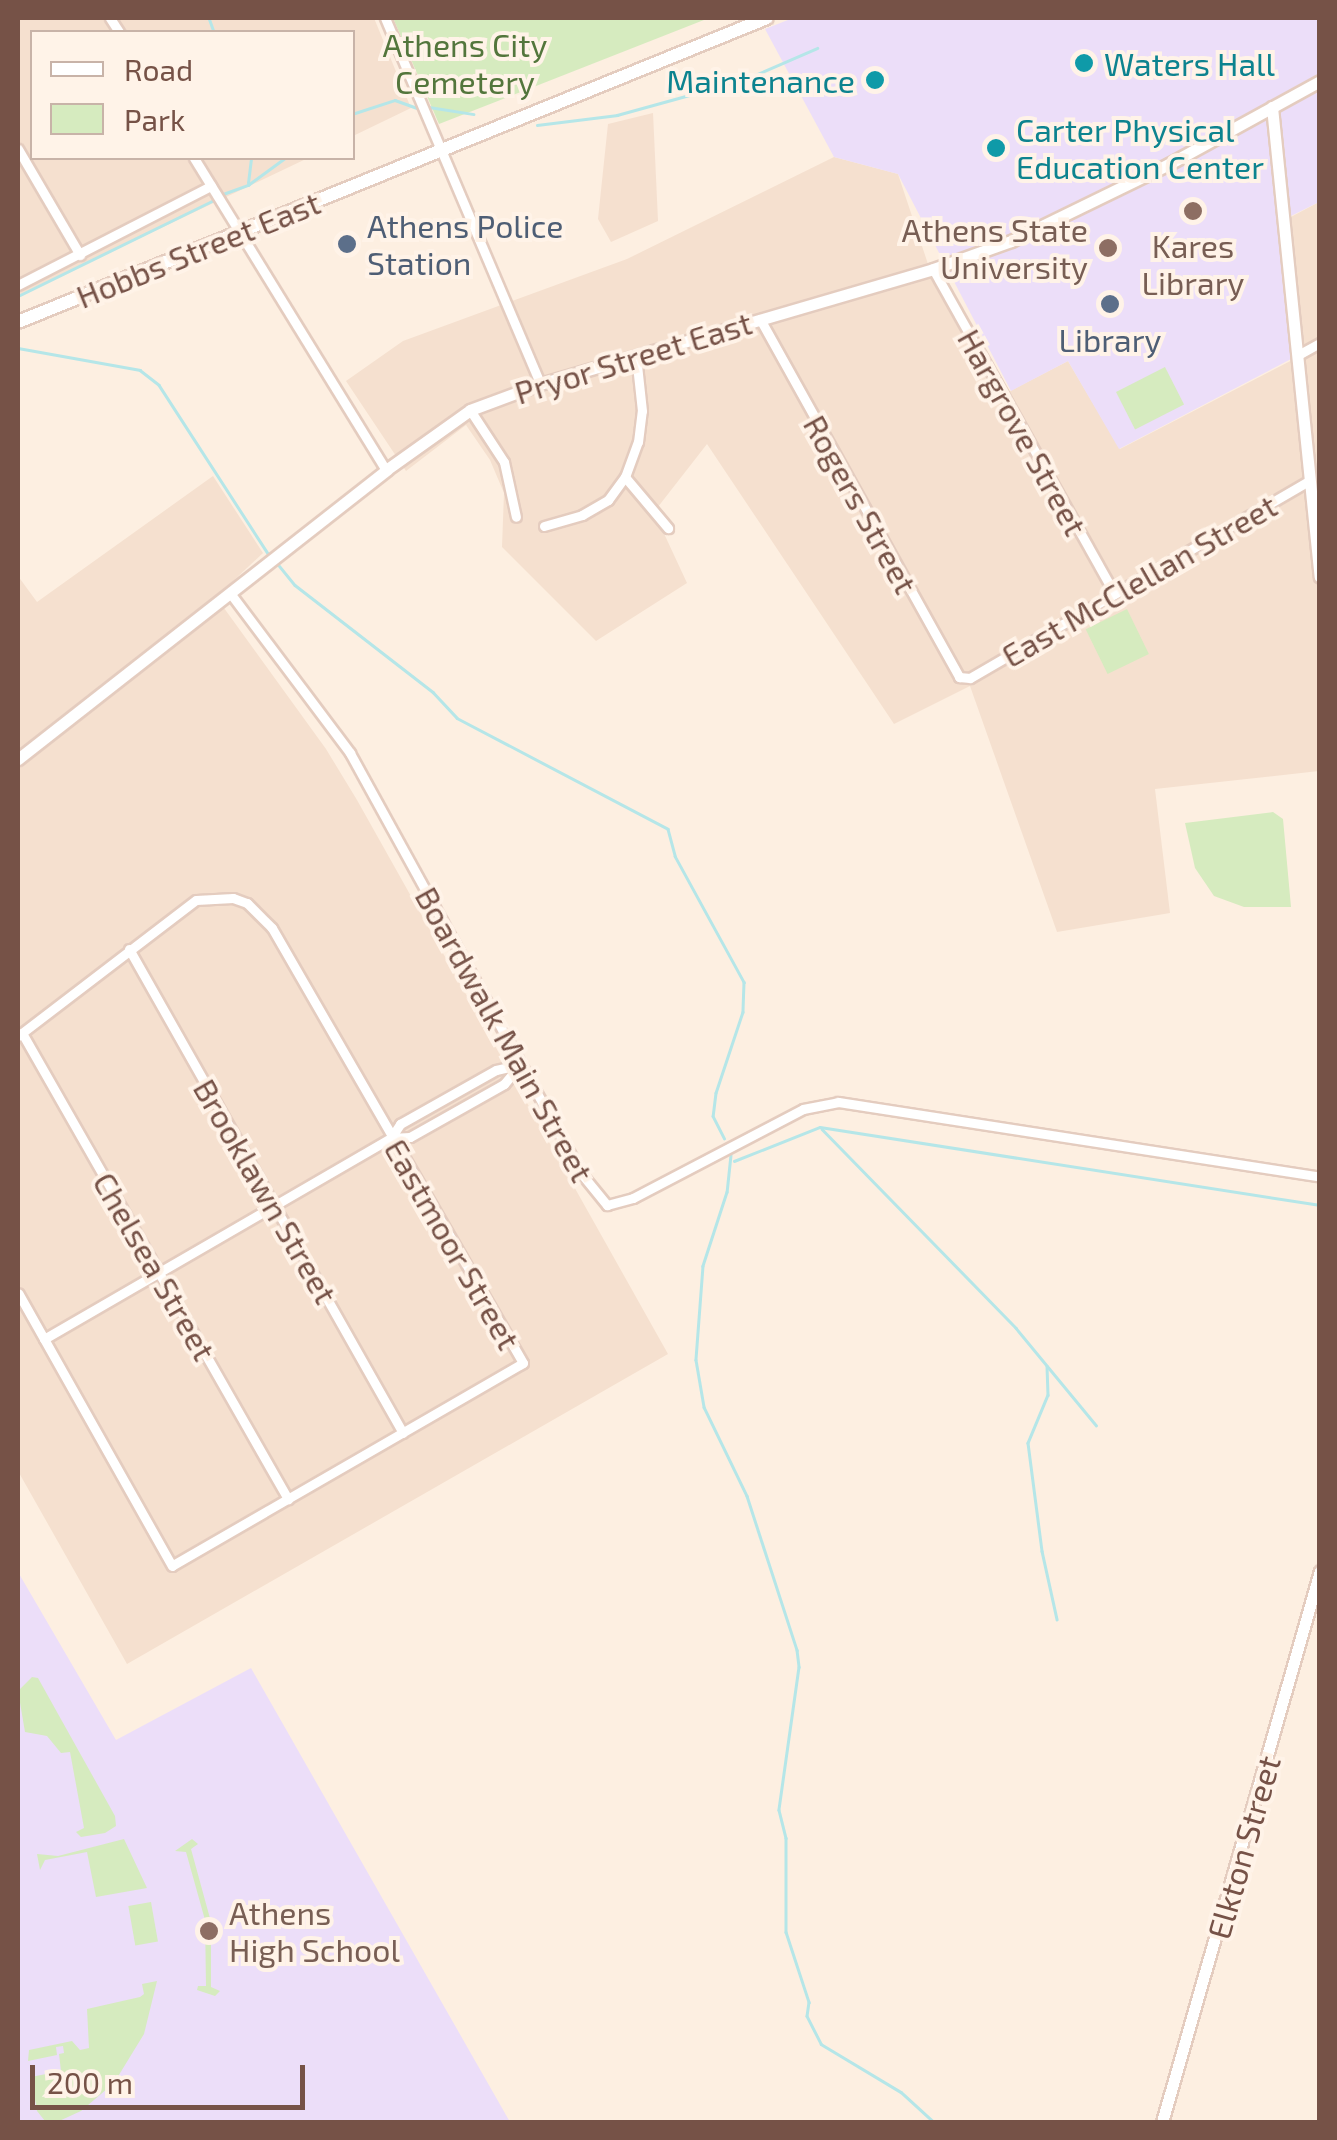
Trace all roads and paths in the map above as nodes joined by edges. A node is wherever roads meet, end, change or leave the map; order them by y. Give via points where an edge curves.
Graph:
1 (385, 18) edge
2 (767, 18) edge
3 (1320, 81) edge
4 (1272, 107) junction
5 (442, 148) junction
6 (18, 149) edge
7 (195, 160) edge
8 (211, 186) junction
9 (238, 232) junction
10 (80, 255) junction
11 (933, 269) junction
12 (18, 286) edge
13 (760, 318) junction
14 (18, 322) edge
15 (1320, 343) edge
16 (1298, 355) junction
17 (636, 356) junction
18 (540, 384) junction
19 (470, 410) junction
20 (386, 470) junction
21 (625, 477) junction
22 (1308, 481) junction
23 (516, 518) dead end
24 (544, 526) dead end
25 (668, 528) dead end
26 (1318, 551) edge
27 (1320, 577) edge
28 (230, 592) junction
29 (1114, 594) junction
30 (970, 678) joint
31 (18, 758) edge
32 (129, 949) junction
33 (20, 1034) edge
34 (521, 1064) junction
35 (392, 1138) junction
36 (1320, 1177) edge
37 (274, 1204) junction
38 (158, 1272) junction
39 (18, 1294) edge
40 (44, 1338) junction
41 (403, 1432) junction
42 (288, 1499) junction
43 (1320, 1571) edge
44 (1162, 2122) edge

1 - 5 street
2 - 5 main road, Hobbs Street East
3 - 4 street, Pryor Street East
4 - 11 street, Pryor Street East via 1085,206
4 - 16 street
5 - 9 main road, Hobbs Street East
5 - 18 street
6 - 10 street
7 - 8 street
8 - 9 street
8 - 10 street
9 - 14 main road, Hobbs Street East
9 - 20 street
10 - 12 street
11 - 13 street, Pryor Street East
11 - 29 street, Hargrove Street
13 - 17 street, Pryor Street East
13 - 30 street, Rogers Street via 952,670
15 - 16 street
16 - 22 street
17 - 18 street, Pryor Street East
17 - 21 street via 642,411
18 - 19 street, Pryor Street East
19 - 20 street, Pryor Street East
19 - 23 street via 504,462
20 - 28 street, Pryor Street East
21 - 24 street via 608,500 582,516
21 - 25 street
22 - 26 street
22 - 29 street, East McClellan Street
26 - 27 street
28 - 31 street, Pryor Street East
28 - 34 street, Boardwalk Main Street via 350,753
29 - 30 street, East McClellan Street
32 - 33 street, Eastmoor Street
32 - 35 street, Eastmoor Street via 196,900 233,898 260,912
32 - 37 street, Brooklawn Street
33 - 38 street, Chelsea Street
34 - 35 street via 496,1070 400,1124
34 - 35 street via 504,1084 410,1137
34 - 36 street, Boardwalk Main Street via 580,1172 607,1205 803,1109 838,1102
35 - 37 street
35 - 41 street, Eastmoor Street via 523,1364
37 - 38 street
37 - 41 street, Brooklawn Street
38 - 40 street
38 - 42 street, Chelsea Street
39 - 40 street, Eastmoor Street
40 - 42 street, Eastmoor Street via 172,1566
41 - 42 street, Eastmoor Street
43 - 44 street, Elkton Street

